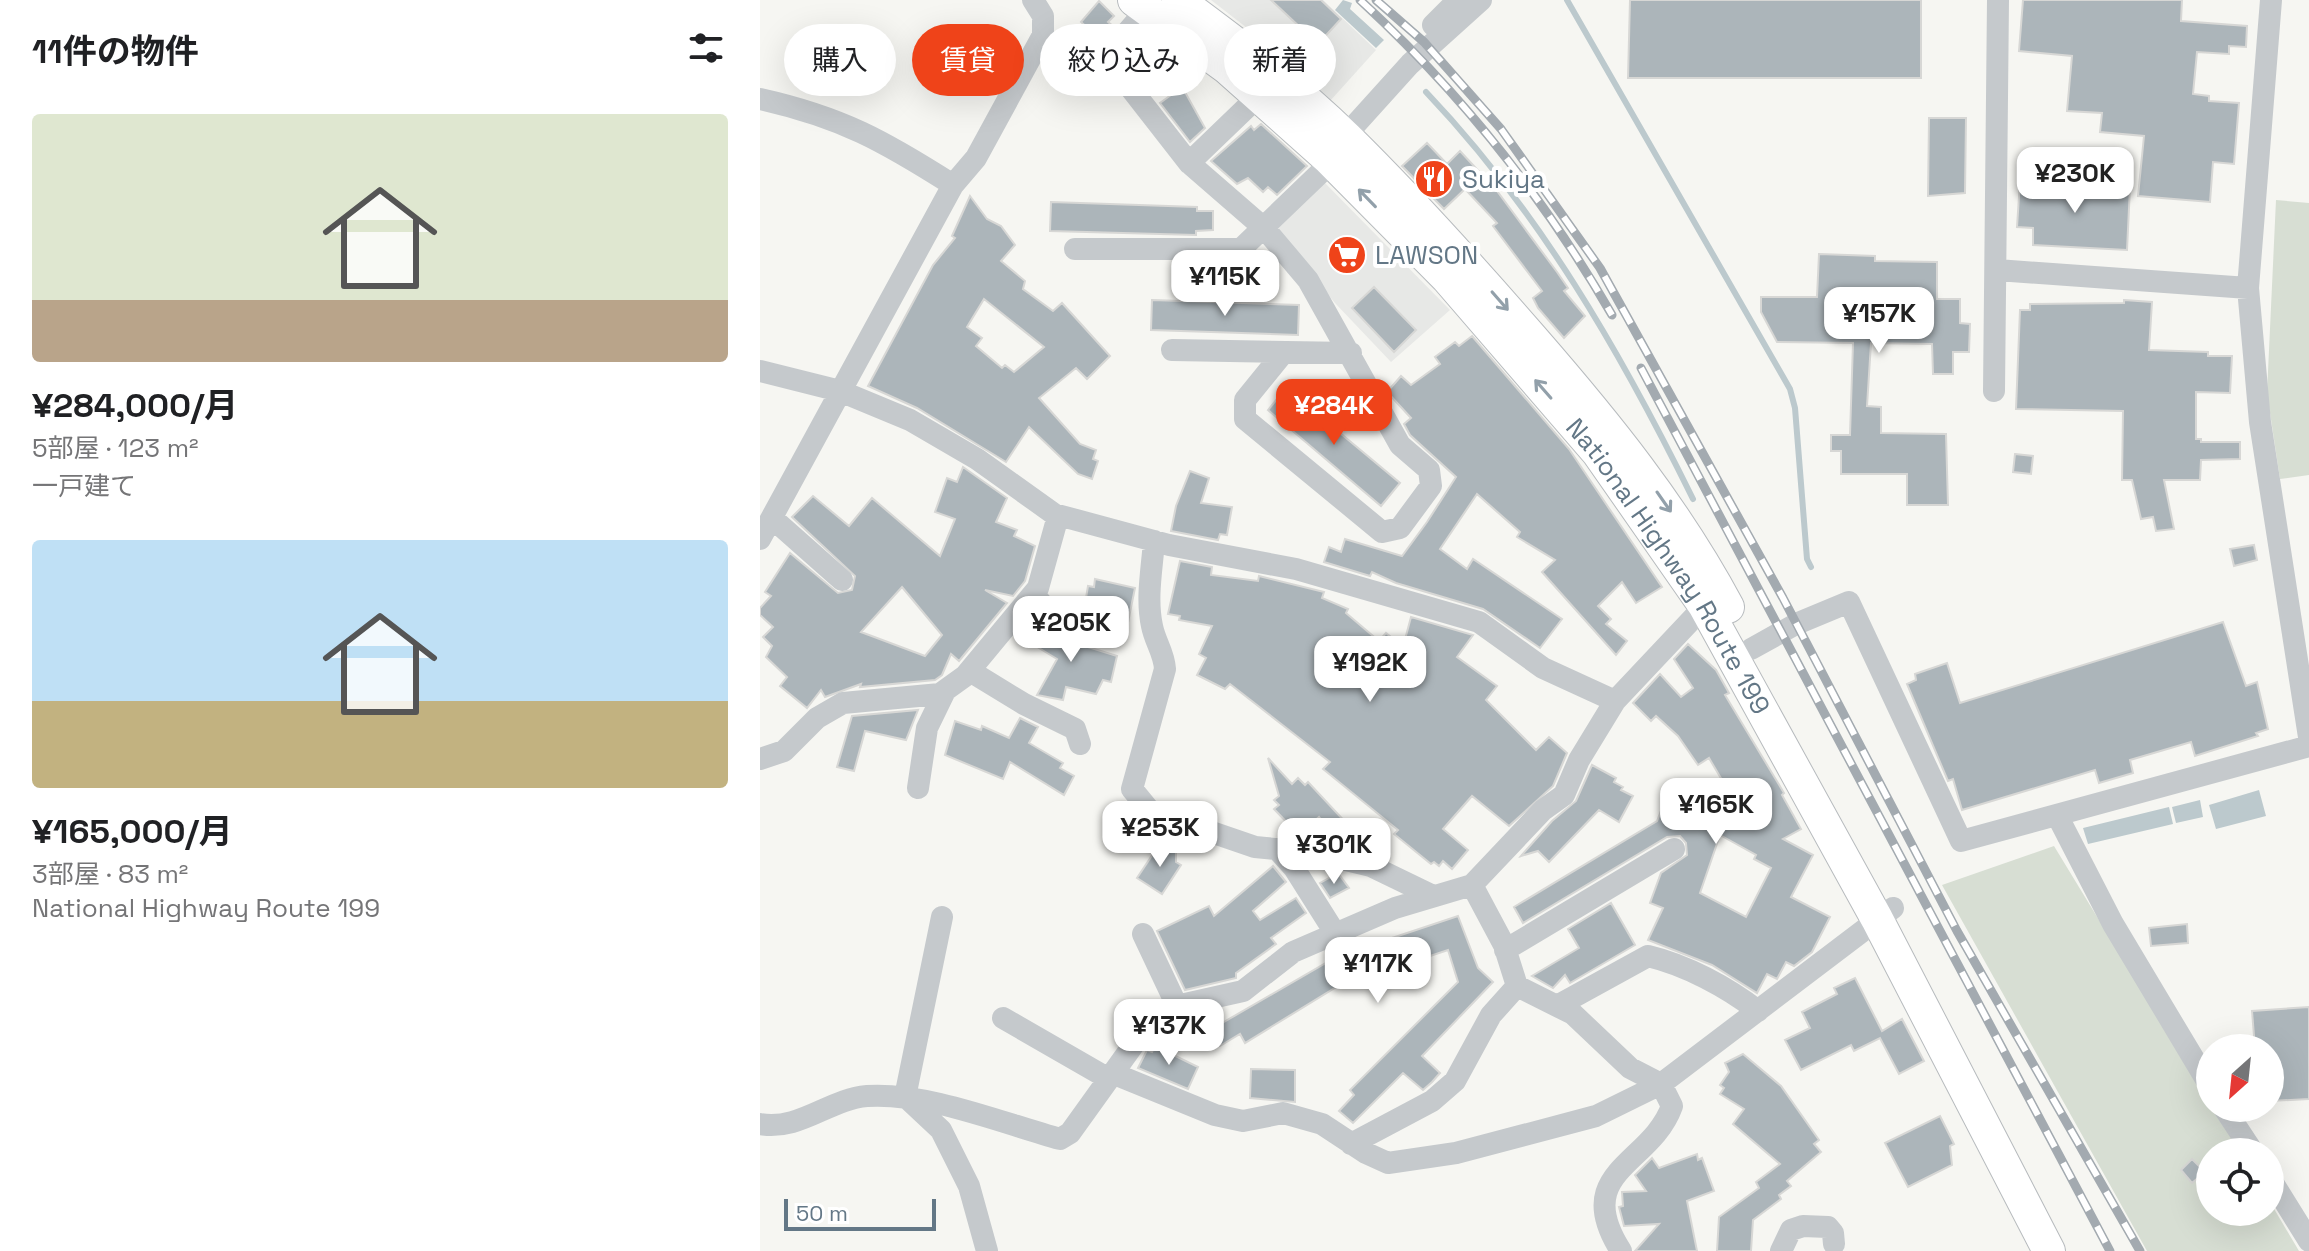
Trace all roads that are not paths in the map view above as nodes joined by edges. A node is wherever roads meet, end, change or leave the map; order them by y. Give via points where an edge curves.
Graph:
1 (1033, 0) edge
2 (1458, 0) edge
3 (1481, 0) edge
4 (1998, 0) edge
5 (2271, 0) edge
6 (1154, 2) edge
7 (1224, 54) edge
8 (1410, 64) junction
9 (1259, 96) edge
10 (1278, 96) edge
11 (760, 99) edge
12 (1337, 147) junction
13 (1189, 163) junction
14 (953, 185) junction
15 (1265, 229) junction
16 (1075, 249) dead end
17 (1997, 270) junction
18 (2248, 288) junction
19 (1172, 350) dead end
20 (1284, 352) junction
21 (1351, 353) junction
22 (760, 371) edge
23 (840, 391) junction
24 (1994, 391) dead end
25 (1058, 516) junction
26 (772, 518) junction
27 (760, 539) edge
28 (1154, 541) junction
29 (842, 580) dead end
30 (1033, 594) junction
31 (1712, 598) junction
32 (1066, 630) dead end
33 (1751, 649) junction
34 (970, 671) junction
35 (945, 691) junction
36 (1615, 701) junction
37 (2309, 737) edge
38 (1080, 744) dead end
39 (2309, 746) edge
40 (760, 759) edge
41 (918, 788) dead end
42 (2058, 817) junction
43 (1277, 849) junction
44 (1674, 849) dead end
45 (1472, 885) junction
46 (1433, 896) junction
47 (1885, 914) junction
48 (942, 917) dead end
49 (1335, 933) junction
50 (1143, 934) dead end
51 (1505, 950) junction
52 (1517, 986) junction
53 (1177, 1006) junction
54 (1557, 1006) junction
55 (1758, 1011) junction
56 (1003, 1018) dead end
57 (2196, 1063) edge
58 (1110, 1076) junction
59 (1661, 1084) junction
60 (905, 1097) junction
61 (760, 1124) edge
62 (1351, 1144) junction
63 (2284, 1201) edge
64 (2309, 1241) edge
65 (1834, 1244) dead end
66 (987, 1251) edge
67 (1621, 1251) edge
68 (1781, 1251) edge
69 (2049, 1251) edge
70 (2073, 1251) edge

1 - 14 street via 1043,16 1043,35 976,158
2 - 8 street via 1432,26
3 - 8 street
4 - 17 street
5 - 18 street
6 - 7 highway, National Highway Route 199
6 - 13 street via 1116,45 1111,63
8 - 12 street
9 - 13 street
10 - 12 highway, National Highway Route 199
11 - 14 street via 817,112 881,139
12 - 15 street via 1320,173
12 - 31 highway, National Highway Route 199 via 1467,263 1620,439 1678,522
13 - 15 street
14 - 23 street
15 - 16 street via 1241,249
15 - 21 street via 1308,280
17 - 18 street
17 - 24 street
18 - 37 street via 2260,422
19 - 20 street
20 - 21 street
20 - 21 street via 1245,400 1245,419 1382,532 1400,528 1431,486 1429,470 1400,445
22 - 23 street
23 - 25 street via 910,420
23 - 26 street
25 - 28 street
25 - 30 street
26 - 27 street
26 - 29 street
28 - 36 street via 1296,569 1479,622 1543,668
28 - 43 street via 1148,601 1165,669 1132,789 1150,811 1255,847
30 - 32 street
30 - 34 street
31 - 33 highway, National Highway Route 199
31 - 36 street
31 - 47 highway, National Highway Route 199
33 - 42 street via 1849,602 1961,841
33 - 47 highway, National Highway Route 199
34 - 35 street
34 - 38 street via 1075,729
35 - 40 street via 843,703 817,718 784,751
35 - 41 street via 927,728
36 - 45 street via 1564,795
39 - 42 street
42 - 57 street via 2113,924
43 - 46 street via 1371,866
43 - 49 street
44 - 51 street
45 - 46 street
45 - 51 street
46 - 49 street
47 - 55 street
47 - 69 highway, National Highway Route 199
47 - 70 highway, National Highway Route 199
48 - 60 street
49 - 53 street via 1293,952 1243,991
50 - 53 street
51 - 52 street
52 - 54 street
52 - 62 street via 1491,1015 1455,1081 1432,1101
53 - 58 street via 1149,1023
54 - 55 street via 1648,956 1728,991
54 - 59 street via 1573,1014 1630,1068
55 - 59 street
56 - 58 street
58 - 60 street via 1070,1133 1060,1139
58 - 62 street via 1215,1115 1243,1121 1283,1113 1322,1124
59 - 62 street via 1596,1116 1456,1153 1388,1163
59 - 67 street via 1672,1106 1666,1123 1609,1181 1603,1210
60 - 61 street via 863,1096 799,1122
60 - 66 street via 941,1130 969,1186
63 - 64 street
65 - 68 street via 1828,1227 1803,1226 1791,1230

